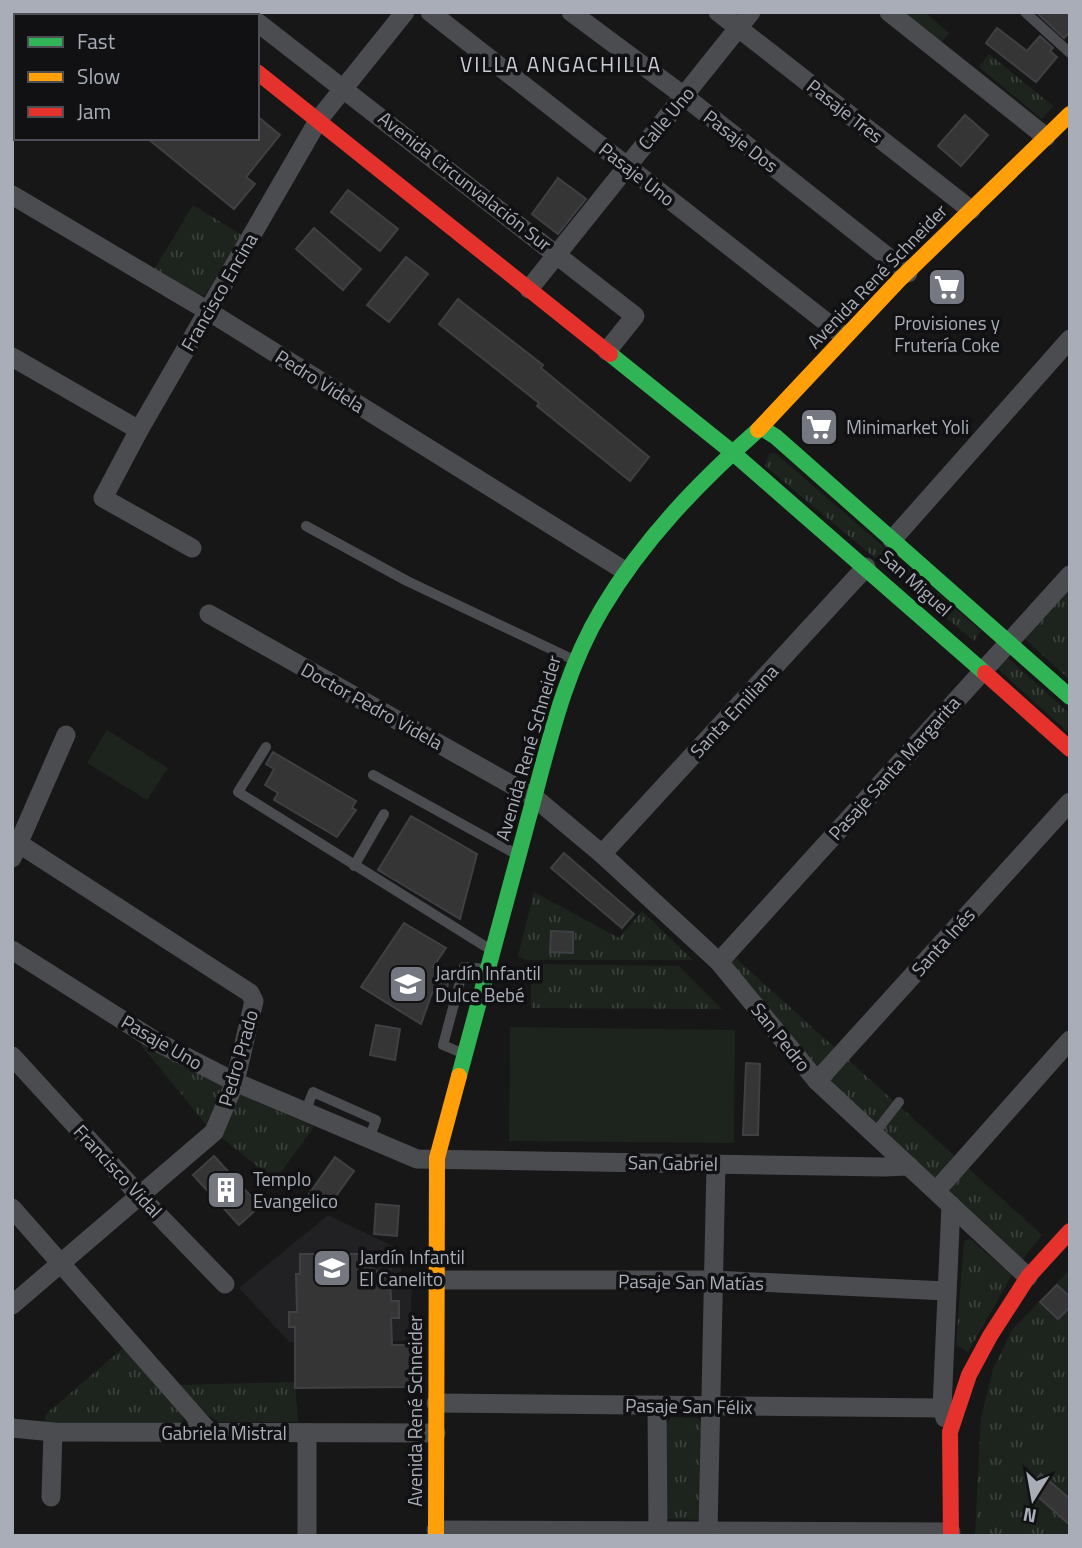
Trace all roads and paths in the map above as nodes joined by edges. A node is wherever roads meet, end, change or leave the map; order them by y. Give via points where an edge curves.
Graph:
1 (405, 12) edge
2 (429, 12) edge
3 (571, 12) edge
4 (718, 12) edge
5 (751, 12) edge
6 (889, 12) edge
7 (1025, 12) edge
8 (259, 24) edge
9 (738, 28) junction
10 (1070, 53) edge
11 (259, 74) edge
12 (344, 88) junction
13 (684, 96) junction
14 (1070, 114) edge
15 (318, 119) junction
16 (1057, 136) edge
17 (626, 166) junction
18 (12, 195) edge
19 (971, 210) junction
20 (557, 253) junction
21 (908, 273) junction
22 (529, 289) junction
23 (208, 311) junction
24 (844, 336) junction
25 (1070, 339) edge
26 (607, 351) junction
27 (12, 357) edge
28 (762, 428) junction
29 (139, 430) junction
30 (732, 452) junction
31 (306, 526) dead end
32 (892, 540) junction
33 (192, 548) dead end
34 (866, 567) junction
35 (625, 571) junction
36 (1070, 575) edge
37 (209, 614) dead end
38 (1008, 642) junction
39 (575, 660) junction
40 (981, 671) junction
41 (1070, 697) edge
42 (66, 736) dead end
43 (266, 747) dead end
44 (1070, 749) edge
45 (373, 775) dead end
46 (535, 798) junction
47 (1070, 802) edge
48 (384, 814) dead end
49 (15, 851) edge
50 (602, 854) junction
51 (519, 855) junction
52 (354, 866) junction
53 (12, 950) edge
54 (491, 951) junction
55 (719, 961) junction
56 (1070, 1040) edge
57 (12, 1056) edge
58 (817, 1081) junction
59 (235, 1082) junction
60 (899, 1102) dead end
61 (874, 1134) junction
62 (437, 1158) junction
63 (716, 1164) junction
64 (909, 1166) junction
65 (139, 1195) junction
66 (944, 1198) junction
67 (12, 1208) edge
68 (1070, 1231) edge
69 (61, 1262) junction
70 (1028, 1277) junction
71 (436, 1280) junction
72 (712, 1280) junction
73 (225, 1284) dead end
74 (946, 1290) junction
75 (12, 1305) edge
76 (436, 1403) junction
77 (657, 1405) junction
78 (710, 1406) junction
79 (942, 1408) junction
80 (12, 1428) edge
81 (53, 1432) junction
82 (210, 1433) junction
83 (307, 1433) junction
84 (436, 1433) junction
85 (950, 1433) junction
86 (51, 1497) dead end
87 (708, 1532) junction
88 (436, 1533) edge
89 (658, 1534) edge
90 (951, 1534) edge
91 (307, 1536) edge

1 - 12 street, Francisco Encina
2 - 17 street, Pasaje Uno
3 - 13 street, Pasaje Dos
4 - 9 street, Pasaje Tres
5 - 9 street, Calle Uno
6 - 16 street
7 - 10 lane
8 - 12 street, Avenida Circunvalación Sur
9 - 13 street, Calle Uno
9 - 19 street, Pasaje Tres
11 - 15 main road
12 - 15 street, Francisco Encina
12 - 20 street, Avenida Circunvalación Sur
13 - 17 street, Calle Uno
13 - 21 street, Pasaje Dos
14 - 16 main road, Avenida René Schneider
15 - 22 main road
15 - 23 street, Francisco Encina
16 - 19 main road, Avenida René Schneider
17 - 20 street, Calle Uno
17 - 24 street, Pasaje Uno
18 - 23 street, Pedro Videla
19 - 21 main road, Avenida René Schneider
20 - 22 street, Calle Uno
20 - 26 street, Avenida Circunvalación Sur via 635,316
21 - 24 main road, Avenida René Schneider
22 - 26 main road
23 - 29 street, Francisco Encina
23 - 35 street, Pedro Videla
24 - 28 main road, Avenida René Schneider
25 - 32 street
26 - 30 main road
27 - 29 street
28 - 30 main road, Avenida René Schneider
28 - 32 main road, San Miguel
29 - 33 street, Francisco Encina via 103,498
30 - 34 main road, San Miguel
30 - 35 main road, Avenida René Schneider
31 - 39 lane via 407,581
32 - 38 main road, San Miguel
34 - 40 main road, San Miguel
34 - 50 street, Santa Emiliana
35 - 39 main road, Avenida René Schneider
36 - 38 street, Pasaje Santa Margarita
37 - 46 street, Doctor Pedro Videla
38 - 40 street, Pasaje Santa Margarita
38 - 41 main road, San Miguel
39 - 46 main road, Avenida René Schneider
40 - 44 main road, San Miguel
40 - 55 street, Pasaje Santa Margarita
42 - 49 street
43 - 52 lane via 238,792
45 - 51 lane
46 - 50 street, San Pedro
46 - 51 main road, Avenida René Schneider
47 - 58 street, Santa Inés
48 - 52 lane
49 - 59 street, Pedro Prado via 250,993 254,1001
50 - 55 street, San Pedro
51 - 54 main road, Avenida René Schneider
52 - 54 lane
53 - 59 street, Pasaje Uno via 157,1042
54 - 62 main road, Avenida René Schneider
55 - 58 street, San Pedro
56 - 66 street
57 - 65 street, Francisco Vidal
58 - 61 street, San Pedro
59 - 62 street, Pasaje Uno via 417,1159
59 - 65 street, Pedro Prado via 214,1132
60 - 61 lane
61 - 64 street, San Pedro
62 - 63 street, San Gabriel
62 - 71 main road, Avenida René Schneider
63 - 64 street, San Gabriel
63 - 72 street
64 - 66 street, San Pedro
65 - 69 street, Pedro Prado
65 - 73 street, Francisco Vidal
66 - 70 street, San Pedro
66 - 74 street
67 - 69 street
68 - 70 main road
69 - 75 street, Pedro Prado
69 - 82 street
70 - 85 main road via 969,1375
71 - 72 street, Pasaje San Matías
71 - 76 main road, Avenida René Schneider
72 - 74 street, Pasaje San Matías
72 - 78 street
74 - 79 street
76 - 77 street, Pasaje San Félix
76 - 84 main road, Avenida René Schneider
77 - 78 street, Pasaje San Félix
77 - 89 street
78 - 79 street, Pasaje San Félix
78 - 87 street
79 - 85 street
80 - 81 street, Gabriela Mistral
81 - 82 street, Gabriela Mistral
81 - 86 street
82 - 83 street, Gabriela Mistral
83 - 84 street, Gabriela Mistral
83 - 91 street
84 - 88 main road, Avenida René Schneider
85 - 90 main road
87 - 89 street
87 - 90 street
88 - 89 street

